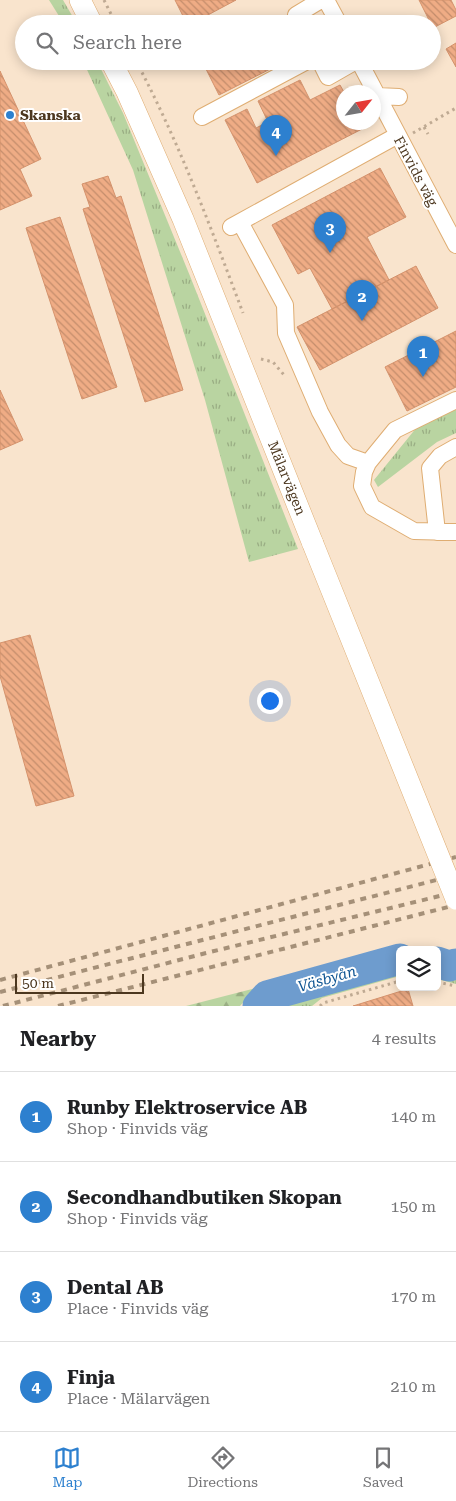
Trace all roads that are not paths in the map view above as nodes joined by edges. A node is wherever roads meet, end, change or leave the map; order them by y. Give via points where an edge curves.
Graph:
1 (80, 0) edge
2 (321, 0) edge
3 (326, 0) edge
4 (88, 15) edge
5 (296, 15) edge
6 (334, 15) edge
7 (116, 70) edge
8 (289, 70) edge
9 (324, 70) edge
10 (341, 70) edge
11 (362, 70) edge
12 (371, 85) edge
13 (381, 96) edge
14 (400, 96) dead end
15 (381, 104) edge
16 (202, 117) dead end
17 (399, 138) junction
18 (456, 245) edge
19 (456, 400) edge
20 (456, 447) edge
21 (366, 468) junction
22 (437, 532) junction
23 (456, 532) edge
24 (456, 898) edge

1 - 4 main road
2 - 5 street
3 - 6 street
7 - 24 main road, Mälarvägen, bridge via 183,219
8 - 16 street
9 - 10 street via 328,77
11 - 12 street, Finvids väg
13 - 14 street
15 - 17 street, Finvids väg
17 - 18 street, Finvids väg
17 - 21 street via 235,225 285,305 286,333 320,412 338,445
19 - 21 street via 395,430
20 - 22 street via 440,456 430,468
21 - 22 street via 362,486 372,507 414,531
22 - 23 street

